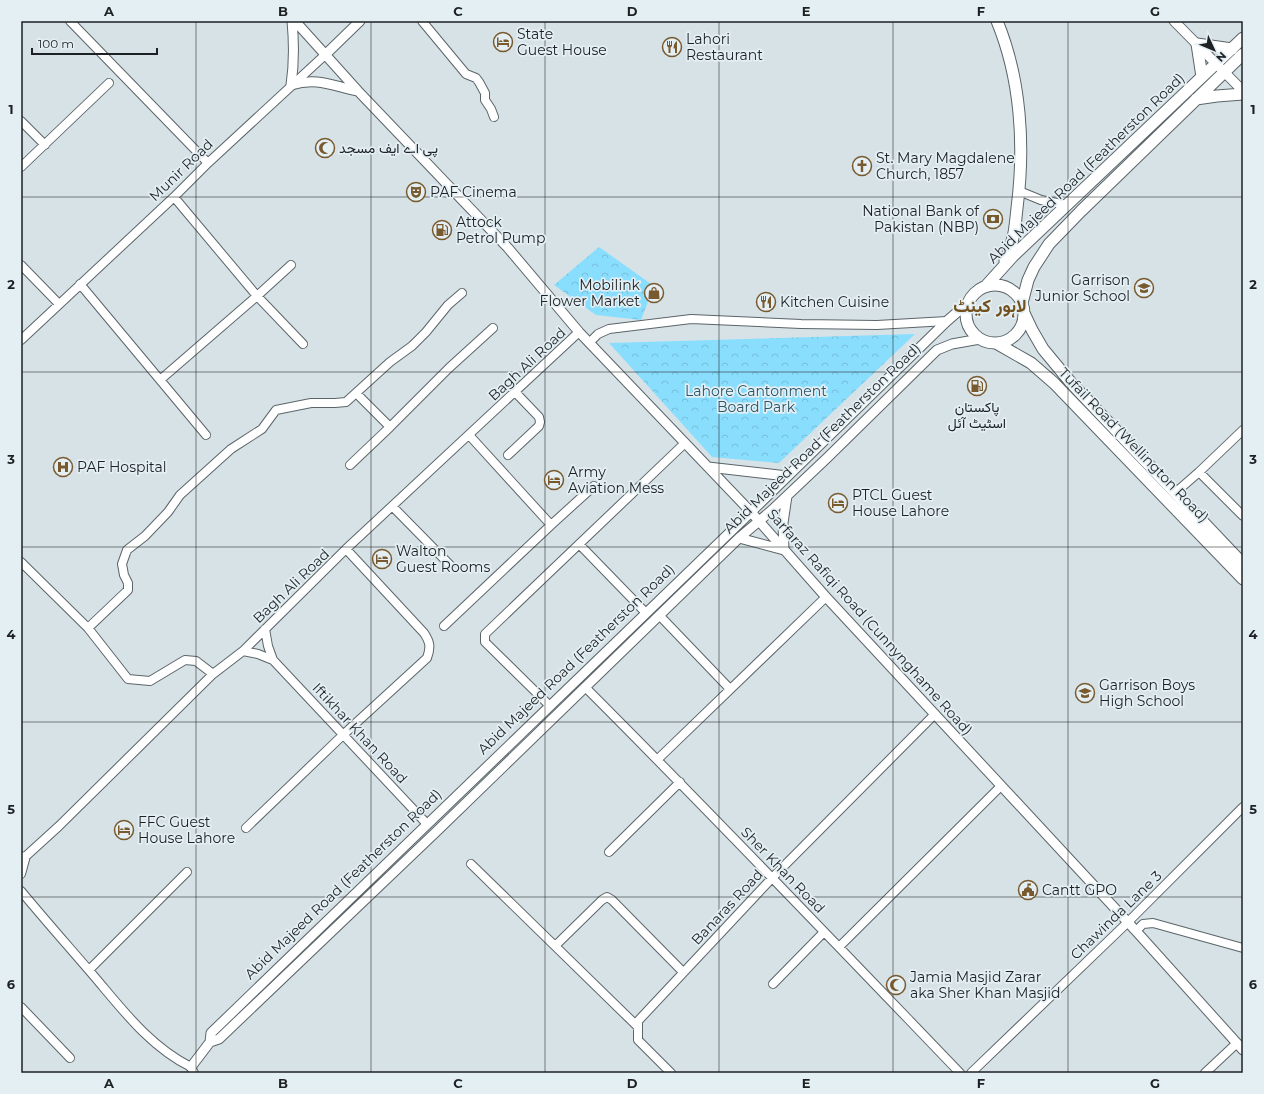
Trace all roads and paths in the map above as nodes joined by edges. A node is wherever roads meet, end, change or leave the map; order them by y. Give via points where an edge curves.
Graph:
1 (70, 21) edge
2 (292, 21) edge
3 (295, 21) edge
4 (360, 21) edge
5 (422, 21) edge
6 (997, 21) edge
7 (1174, 21) edge
8 (1243, 38) edge
9 (1197, 44) junction
10 (1232, 49) junction
11 (326, 54) junction
12 (1243, 54) edge
13 (1216, 63) junction
14 (1224, 71) junction
15 (1202, 77) junction
16 (109, 83) dead end
17 (291, 86) junction
18 (358, 91) junction
19 (1243, 91) edge
20 (1243, 94) edge
21 (1196, 99) junction
22 (494, 118) dead end
23 (21, 121) edge
24 (45, 145) junction
25 (208, 163) junction
26 (21, 167) edge
27 (1019, 191) junction
28 (174, 197) junction
29 (1068, 205) junction
30 (21, 265) edge
31 (290, 266) dead end
32 (1001, 269) junction
33 (80, 284) junction
34 (985, 287) junction
35 (462, 293) dead end
36 (257, 296) junction
37 (969, 302) junction
38 (59, 304) junction
39 (1023, 308) junction
40 (946, 321) junction
41 (493, 328) dead end
42 (579, 332) junction
43 (980, 339) junction
44 (21, 340) edge
45 (589, 342) junction
46 (996, 343) junction
47 (303, 344) dead end
48 (160, 380) junction
49 (515, 392) junction
50 (356, 393) junction
51 (390, 427) junction
52 (1243, 430) edge
53 (206, 435) dead end
54 (469, 435) junction
55 (684, 443) junction
56 (508, 455) dead end
57 (350, 466) dead end
58 (708, 466) junction
59 (1199, 472) junction
60 (787, 476) junction
61 (594, 486) dead end
62 (1175, 492) junction
63 (787, 496) junction
64 (392, 506) junction
65 (751, 512) junction
66 (1243, 516) edge
67 (759, 521) junction
68 (551, 525) junction
69 (739, 538) junction
70 (579, 544) junction
71 (346, 549) junction
72 (784, 550) junction
73 (21, 562) edge
74 (450, 564) dead end
75 (1243, 564) edge
76 (1243, 579) edge
77 (826, 597) junction
78 (646, 613) junction
79 (660, 616) junction
80 (444, 626) dead end
81 (88, 628) junction
82 (265, 629) junction
83 (242, 651) junction
84 (273, 660) junction
85 (594, 663) junction
86 (601, 671) junction
87 (213, 674) junction
88 (585, 687) junction
89 (730, 688) junction
90 (549, 705) junction
91 (935, 714) junction
92 (344, 734) junction
93 (658, 759) junction
94 (680, 782) junction
95 (1001, 786) junction
96 (1243, 807) edge
97 (427, 824) junction
98 (246, 828) dead end
99 (609, 852) dead end
100 (24, 856) edge
101 (471, 864) dead end
102 (188, 872) dead end
103 (21, 874) edge
104 (773, 877) junction
105 (21, 891) edge
106 (1127, 923) junction
107 (1136, 931) junction
108 (824, 932) junction
109 (554, 946) junction
110 (839, 947) junction
111 (1243, 948) edge
112 (89, 970) junction
113 (683, 972) junction
114 (773, 984) dead end
115 (21, 1007) edge
116 (638, 1027) junction
117 (210, 1042) junction
118 (1240, 1046) edge
119 (70, 1058) dead end
120 (192, 1070) edge
121 (671, 1073) edge
122 (960, 1073) edge
123 (971, 1073) edge
124 (1205, 1073) edge

1 - 25 street
2 - 17 street
3 - 11 street, Sarfaraz Rafiqi Road (Cunnynghame Road)
4 - 11 street, Munir Road
5 - 22 street via 466,74 479,82
6 - 27 main road via 1016,89 1020,126
7 - 9 street
8 - 10 main road, Abid Majeed Road (Featherston Road)
9 - 10 main road
9 - 13 street
9 - 15 main road
10 - 13 main road, Abid Majeed Road (Featherston Road)
11 - 17 street, Munir Road
11 - 18 street, Sarfaraz Rafiqi Road (Cunnynghame Road)
12 - 14 main road, Abid Majeed Road (Featherston Road)
13 - 14 street
13 - 15 main road, Abid Majeed Road (Featherston Road)
14 - 19 street
14 - 21 main road, Abid Majeed Road (Featherston Road)
15 - 29 main road, Abid Majeed Road (Featherston Road)
16 - 24 street
17 - 18 street via 302,82 321,82
17 - 25 street, Munir Road
18 - 42 street, Sarfaraz Rafiqi Road (Cunnynghame Road) via 508,248
20 - 21 main road
21 - 39 main road, Abid Majeed Road (Featherston Road) via 1049,244 1034,267 1026,286
23 - 24 street
24 - 26 street
25 - 28 street, Munir Road
27 - 29 street via 1041,200
27 - 32 main road via 1013,241
28 - 33 street, Munir Road
28 - 36 street
29 - 32 main road, Abid Majeed Road (Featherston Road)
30 - 38 street
31 - 36 street
32 - 34 main road, Abid Majeed Road (Featherston Road)
33 - 38 street, Munir Road
33 - 48 street
34 - 37 main road via 973,295
34 - 39 main road via 1007,287 1016,293
35 - 50 street via 448,305 421,338 374,375
36 - 47 street
36 - 48 street
37 - 40 street, Abid Majeed Road (Featherston Road)
37 - 43 main road via 968,322
38 - 44 street, Munir Road
39 - 46 main road via 1023,322 1016,334
39 - 62 main road, Tufail Road (Wellington Road) via 1037,340 1056,366
40 - 45 street via 801,324 691,319 609,329
40 - 60 street, Abid Majeed Road (Featherston Road)
41 - 51 street
42 - 45 street, Sarfaraz Rafiqi Road (Cunnynghame Road)
42 - 49 street, Bagh Ali Road
43 - 46 main road
43 - 63 street, Abid Majeed Road (Featherston Road) via 952,344 937,350
45 - 55 street, Sarfaraz Rafiqi Road (Cunnynghame Road)
46 - 76 main road, Tufail Road (Wellington Road) via 1031,363 1054,383
48 - 53 street
49 - 54 street, Bagh Ali Road
49 - 56 street via 539,417 540,422 539,426
50 - 51 street
50 - 81 street via 346,402 311,403 276,410 262,429 231,449 180,495 145,536 127,550 122,564 128,590
51 - 57 street
52 - 59 street
54 - 64 street, Bagh Ali Road
54 - 68 street
55 - 58 street, Sarfaraz Rafiqi Road (Cunnynghame Road)
55 - 70 street
58 - 60 street
58 - 65 street, Sarfaraz Rafiqi Road (Cunnynghame Road)
59 - 62 street
59 - 66 street
60 - 65 street, Abid Majeed Road (Featherston Road)
61 - 68 street
62 - 75 main road, Tufail Road (Wellington Road)
63 - 67 street, Abid Majeed Road (Featherston Road)
63 - 72 street via 783,523
64 - 71 street, Bagh Ali Road
64 - 74 street
65 - 67 street, Sarfaraz Rafiqi Road (Cunnynghame Road)
65 - 78 street, Abid Majeed Road (Featherston Road)
67 - 69 street, Abid Majeed Road (Featherston Road)
67 - 72 street, Sarfaraz Rafiqi Road (Cunnynghame Road)
68 - 80 street
69 - 72 street
69 - 79 street, Abid Majeed Road (Featherston Road)
70 - 78 street
70 - 90 street via 485,634 484,638 485,642
71 - 82 street, Bagh Ali Road
71 - 92 street via 424,633 430,642 430,650 427,658
72 - 77 street, Sarfaraz Rafiqi Road (Cunnynghame Road)
73 - 81 street
77 - 89 street
77 - 91 street, Sarfaraz Rafiqi Road (Cunnynghame Road)
78 - 85 street, Abid Majeed Road (Featherston Road)
79 - 86 street, Abid Majeed Road (Featherston Road)
79 - 89 street
81 - 87 street via 128,679 150,681 185,660 196,661
82 - 83 street, Bagh Ali Road
82 - 84 street, Iftikhar Khan Road
83 - 84 street, Iftikhar Khan Road
83 - 87 street, Bagh Ali Road
84 - 92 street, Iftikhar Khan Road
85 - 86 street
85 - 90 street, Abid Majeed Road (Featherston Road)
86 - 88 street, Abid Majeed Road (Featherston Road)
87 - 100 street, Bagh Ali Road via 59,826
88 - 93 street, Sher Khan Road
88 - 117 street, Abid Majeed Road (Featherston Road) via 219,1040
89 - 93 street
90 - 97 street, Abid Majeed Road (Featherston Road)
91 - 95 street, Sarfaraz Rafiqi Road (Cunnynghame Road)
91 - 104 street, Banaras Road
92 - 97 street, Iftikhar Khan Road
92 - 98 street
93 - 94 street, Sher Khan Road
94 - 99 street
94 - 104 street, Sher Khan Road
95 - 106 street, Sarfaraz Rafiqi Road (Cunnynghame Road)
95 - 110 street
96 - 106 street, Chawinda Lane 3
97 - 117 street, Abid Majeed Road (Featherston Road) via 211,1033
100 - 103 street
101 - 109 street
102 - 112 street
104 - 108 street, Sher Khan Road
104 - 113 street, Banaras Road
105 - 112 street
106 - 107 street, Sarfaraz Rafiqi Road (Cunnynghame Road)
106 - 123 street, Chawinda Lane 3
107 - 111 street via 1143,924 1153,923
107 - 118 street, Sarfaraz Rafiqi Road (Cunnynghame Road)
108 - 110 street, Sher Khan Road
108 - 114 street
109 - 113 street via 607,897
109 - 116 street
110 - 122 street, Sher Khan Road
112 - 120 street via 145,1034
113 - 116 street, Banaras Road via 638,1021
115 - 119 street
116 - 121 street via 638,1040
117 - 120 street, Abid Majeed Road (Featherston Road)
118 - 124 street

